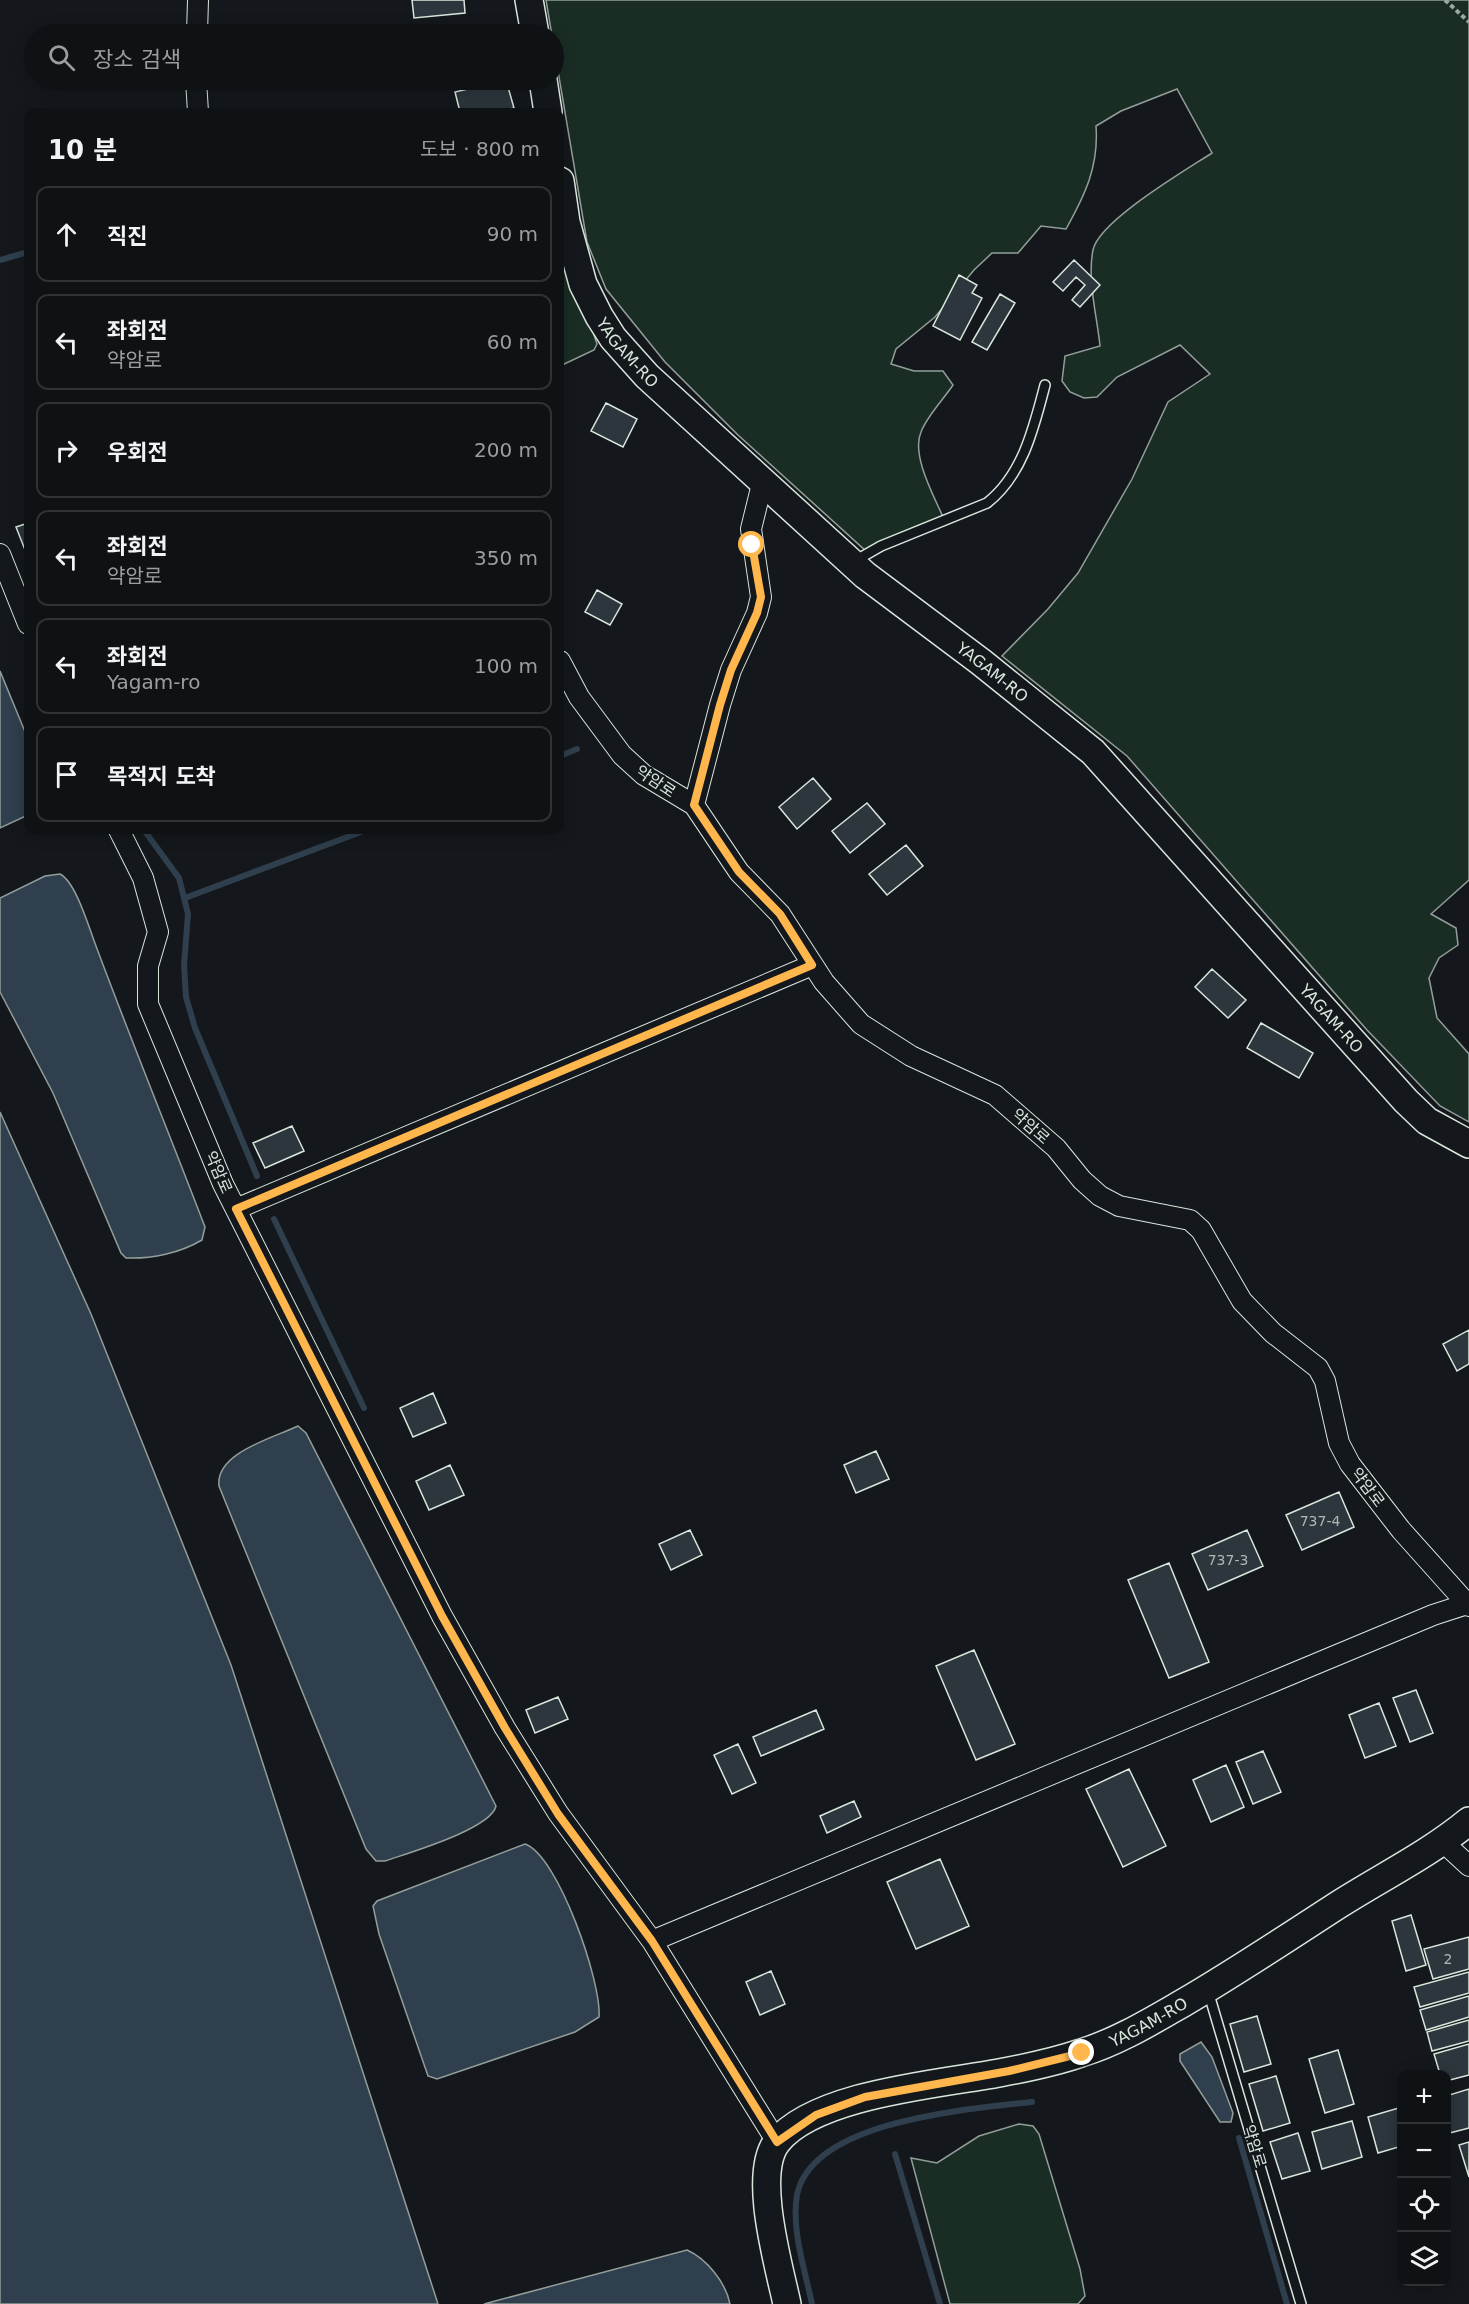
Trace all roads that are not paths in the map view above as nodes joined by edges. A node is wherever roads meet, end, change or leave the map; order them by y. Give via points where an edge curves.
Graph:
1 (198, 0) edge
2 (529, 0) edge
3 (197, 24) edge
4 (533, 24) edge
5 (197, 90) edge
6 (545, 90) edge
7 (198, 108) edge
8 (547, 108) edge
9 (564, 206) edge
10 (1045, 385) dead end
11 (763, 480) junction
12 (0, 554) edge
13 (851, 563) junction
14 (24, 614) edge
15 (564, 669) edge
16 (694, 805) junction
17 (121, 834) edge
18 (812, 965) junction
19 (1469, 1144) edge
20 (236, 1209) junction
21 (1468, 1605) edge
22 (1469, 1821) edge
23 (1443, 1842) junction
24 (1469, 1866) edge
25 (652, 1941) junction
26 (1207, 1989) junction
27 (777, 2142) junction
28 (787, 2304) edge
29 (1301, 2304) edge

1 - 3 street
2 - 4 street
5 - 7 street
6 - 8 street
9 - 11 street, YAGAM-RO via 583,284 608,331 647,376
10 - 13 lane via 1028,442 999,494
11 - 13 street, YAGAM-RO
11 - 16 street via 751,530 761,597 731,670
12 - 14 street
13 - 19 street, YAGAM-RO via 1093,753 1406,1101 1426,1121
15 - 16 street, 약암로 via 579,697 622,755 644,775
16 - 18 street, 약암로 via 739,872 780,914
17 - 20 street, 약암로 via 143,878 158,932 148,966 148,1004
18 - 20 street
18 - 21 street, 약암로 via 861,1024 911,1056 995,1095 1056,1148 1100,1196 1119,1206 1190,1220 1201,1230 1242,1301 1273,1333 1318,1368 1325,1381 1339,1443 1350,1464 1401,1530
20 - 25 street, 약암로 via 437,1606 500,1718 558,1814
21 - 25 street via 1422,1620
22 - 23 street, YAGAM-RO
23 - 24 street
23 - 26 street, YAGAM-RO
25 - 27 street, 약암로
26 - 27 street, YAGAM-RO via 1148,2024 1082,2053 1009,2071 865,2097 816,2115
26 - 29 lane, 약암로
27 - 28 street via 770,2157 767,2185

